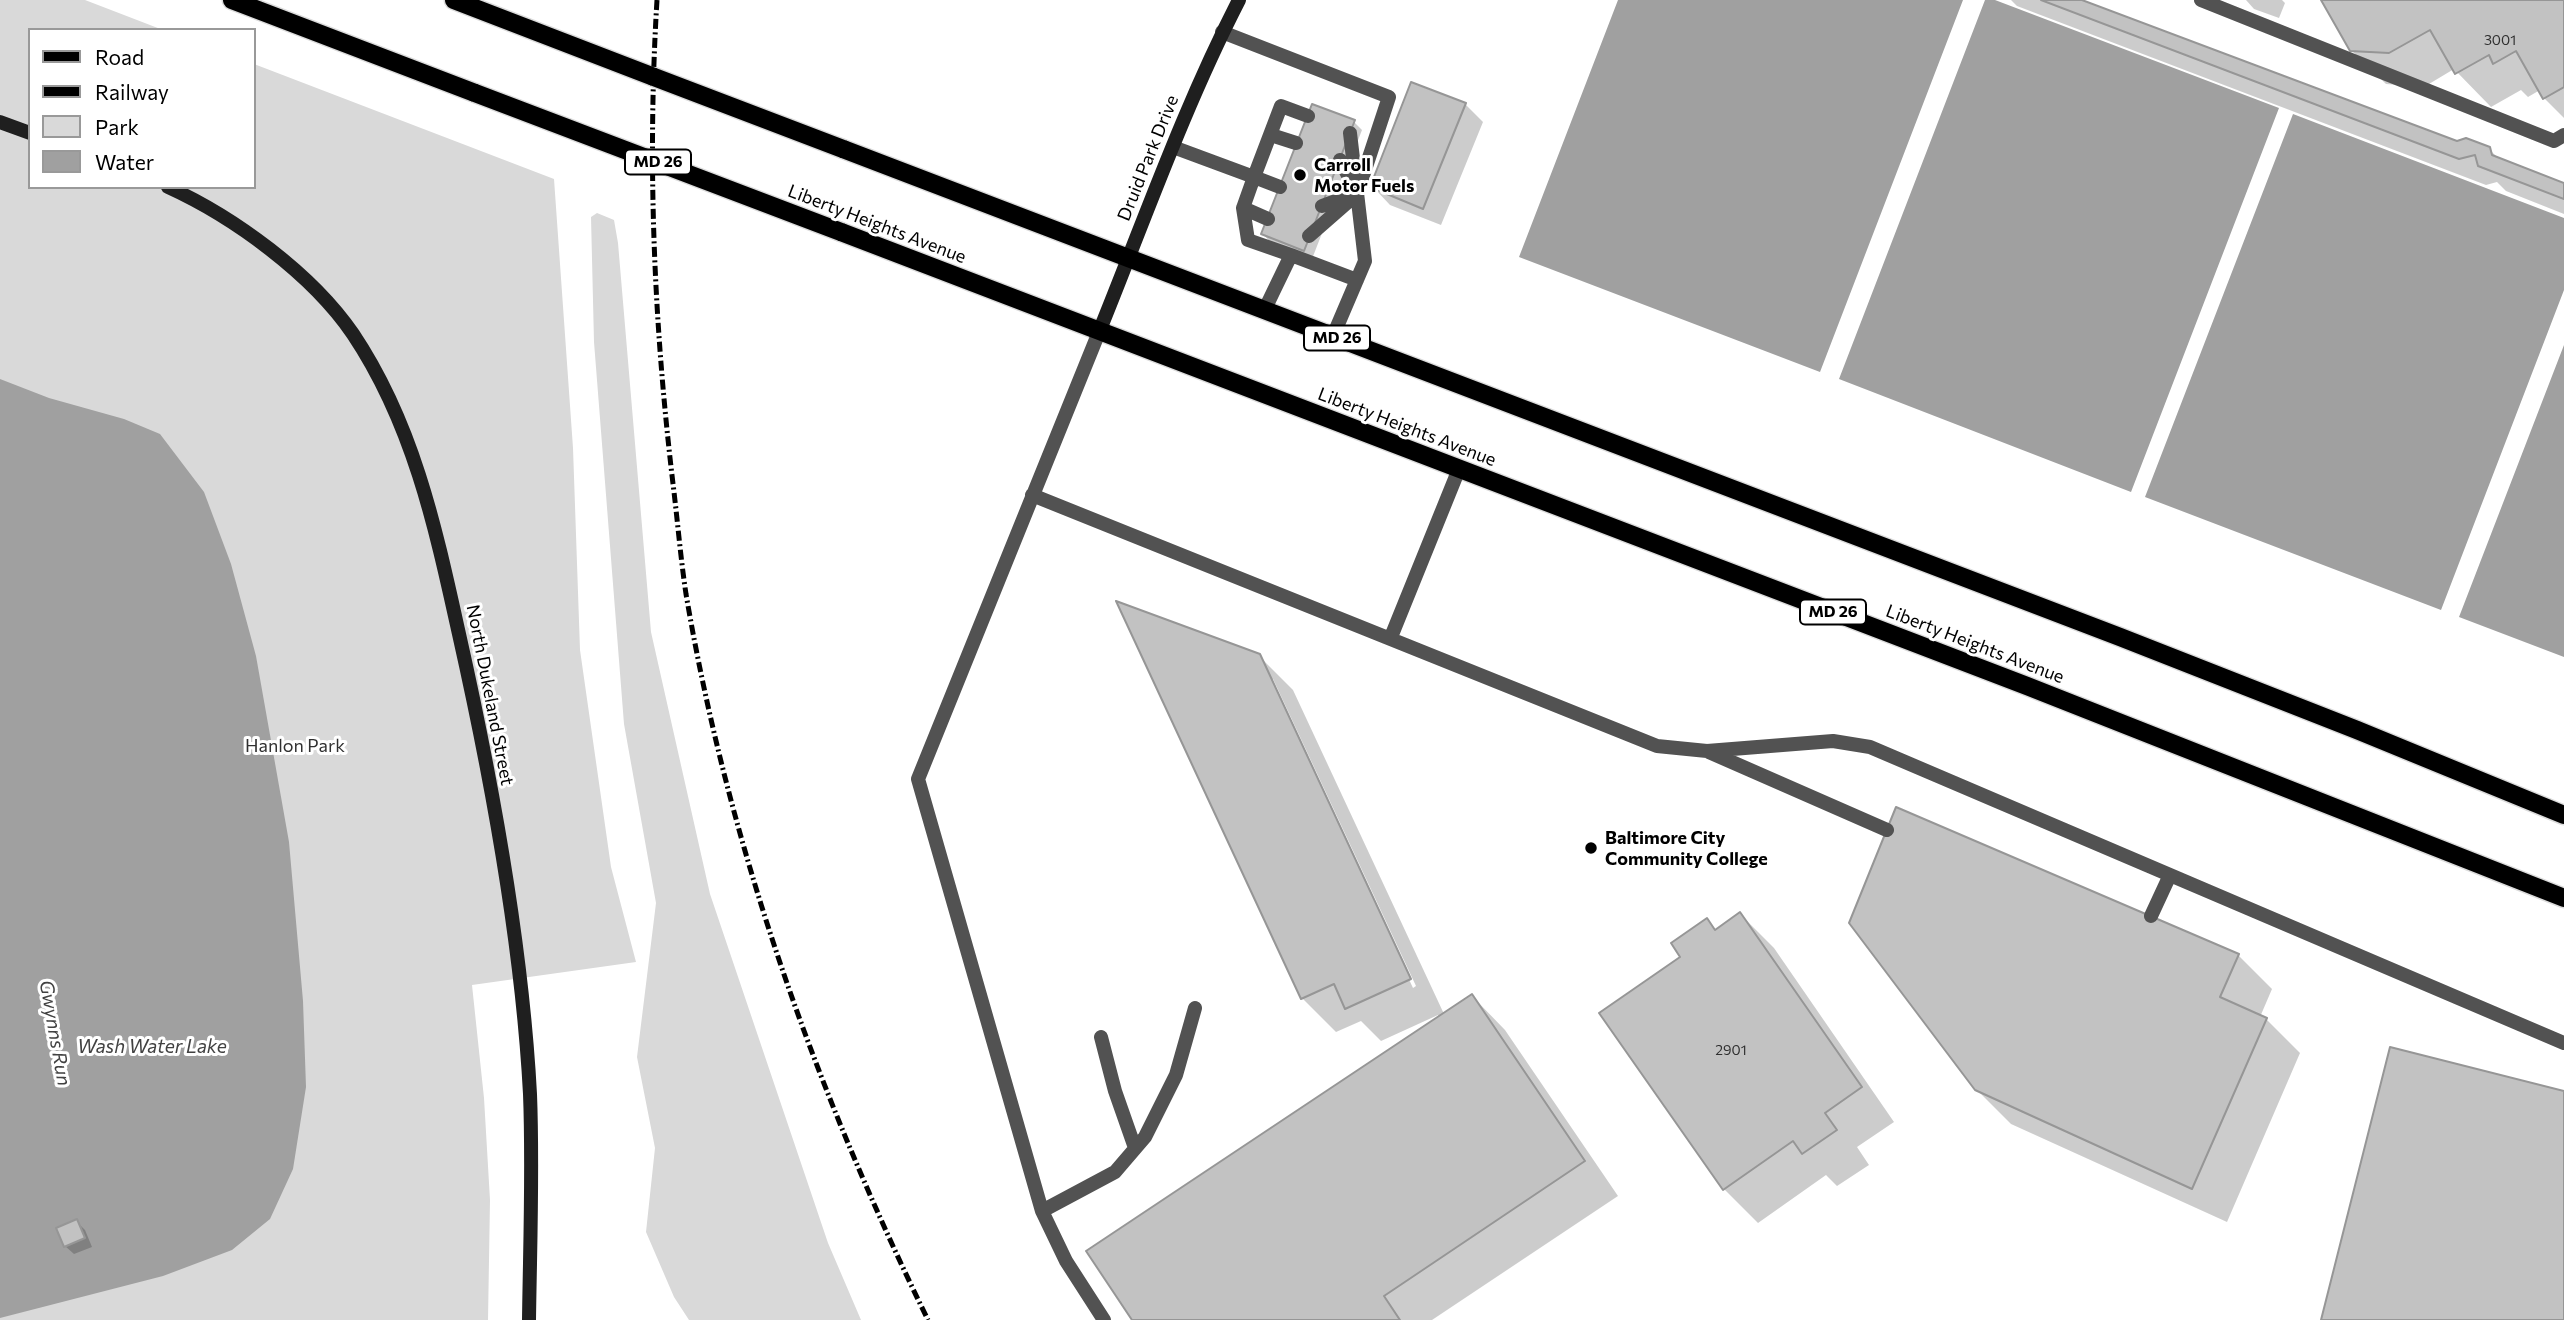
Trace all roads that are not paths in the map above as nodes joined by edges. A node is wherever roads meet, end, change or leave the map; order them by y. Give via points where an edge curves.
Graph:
1 (232, 0) edge
2 (454, 0) edge
3 (1239, 0) edge
4 (2201, 0) edge
5 (1222, 32) junction
6 (1308, 116) dead end
7 (0, 122) edge
8 (28, 132) edge
9 (1350, 133) dead end
10 (1271, 135) junction
11 (2564, 135) edge
12 (1296, 143) dead end
13 (1173, 147) junction
14 (1340, 160) dead end
15 (1254, 177) junction
16 (1280, 187) dead end
17 (172, 189) edge
18 (1357, 194) junction
19 (1322, 206) dead end
20 (1242, 208) junction
21 (1268, 219) dead end
22 (1309, 236) dead end
23 (1291, 255) junction
24 (1129, 259) junction
25 (1357, 280) junction
26 (1265, 310) junction
27 (1099, 332) junction
28 (1333, 336) junction
29 (1459, 469) junction
30 (1032, 495) junction
31 (1391, 637) junction
32 (1707, 751) junction
33 (2564, 815) edge
34 (1887, 830) dead end
35 (2169, 875) junction
36 (2564, 898) edge
37 (2151, 916) dead end
38 (1195, 1008) dead end
39 (1101, 1037) dead end
40 (2564, 1043) edge
41 (1135, 1148) junction
42 (1042, 1211) junction
43 (529, 1320) edge
44 (1104, 1320) edge

1 - 27 main road, Liberty Heights Avenue / MD 26, bridge
2 - 24 main road, MD 26, bridge
3 - 5 street, Druid Park Drive
4 - 11 lane via 2554,141
5 - 13 street, Druid Park Drive
5 - 18 lane via 1389,97
6 - 10 lane via 1281,106
7 - 8 street
9 - 18 lane
10 - 12 lane
10 - 15 lane
13 - 15 lane
13 - 24 street, Druid Park Drive
14 - 18 lane
15 - 16 lane
15 - 20 lane
17 - 43 street, North Dukeland Street via 254,237 319,293 352,333 377,375 402,423 421,478 475,702 513,925 530,1094
18 - 19 lane
18 - 22 lane
18 - 25 lane via 1365,261
20 - 21 lane
20 - 23 lane via 1248,240
23 - 25 lane
23 - 26 lane
24 - 26 main road, MD 26
24 - 27 street, Druid Park Drive
25 - 28 lane
26 - 28 main road, MD 26
27 - 29 main road, Liberty Heights Avenue / MD 26
27 - 30 lane
28 - 33 main road, MD 26 via 2107,632
29 - 31 lane
29 - 36 main road, Liberty Heights Avenue / MD 26
30 - 31 lane
30 - 42 lane via 918,779
31 - 32 lane via 1657,746
32 - 34 lane
32 - 35 lane via 1833,741 1870,747
35 - 37 lane
35 - 40 lane
38 - 41 lane via 1176,1075
39 - 41 lane
41 - 42 lane via 1115,1172
42 - 44 lane via 1066,1261

